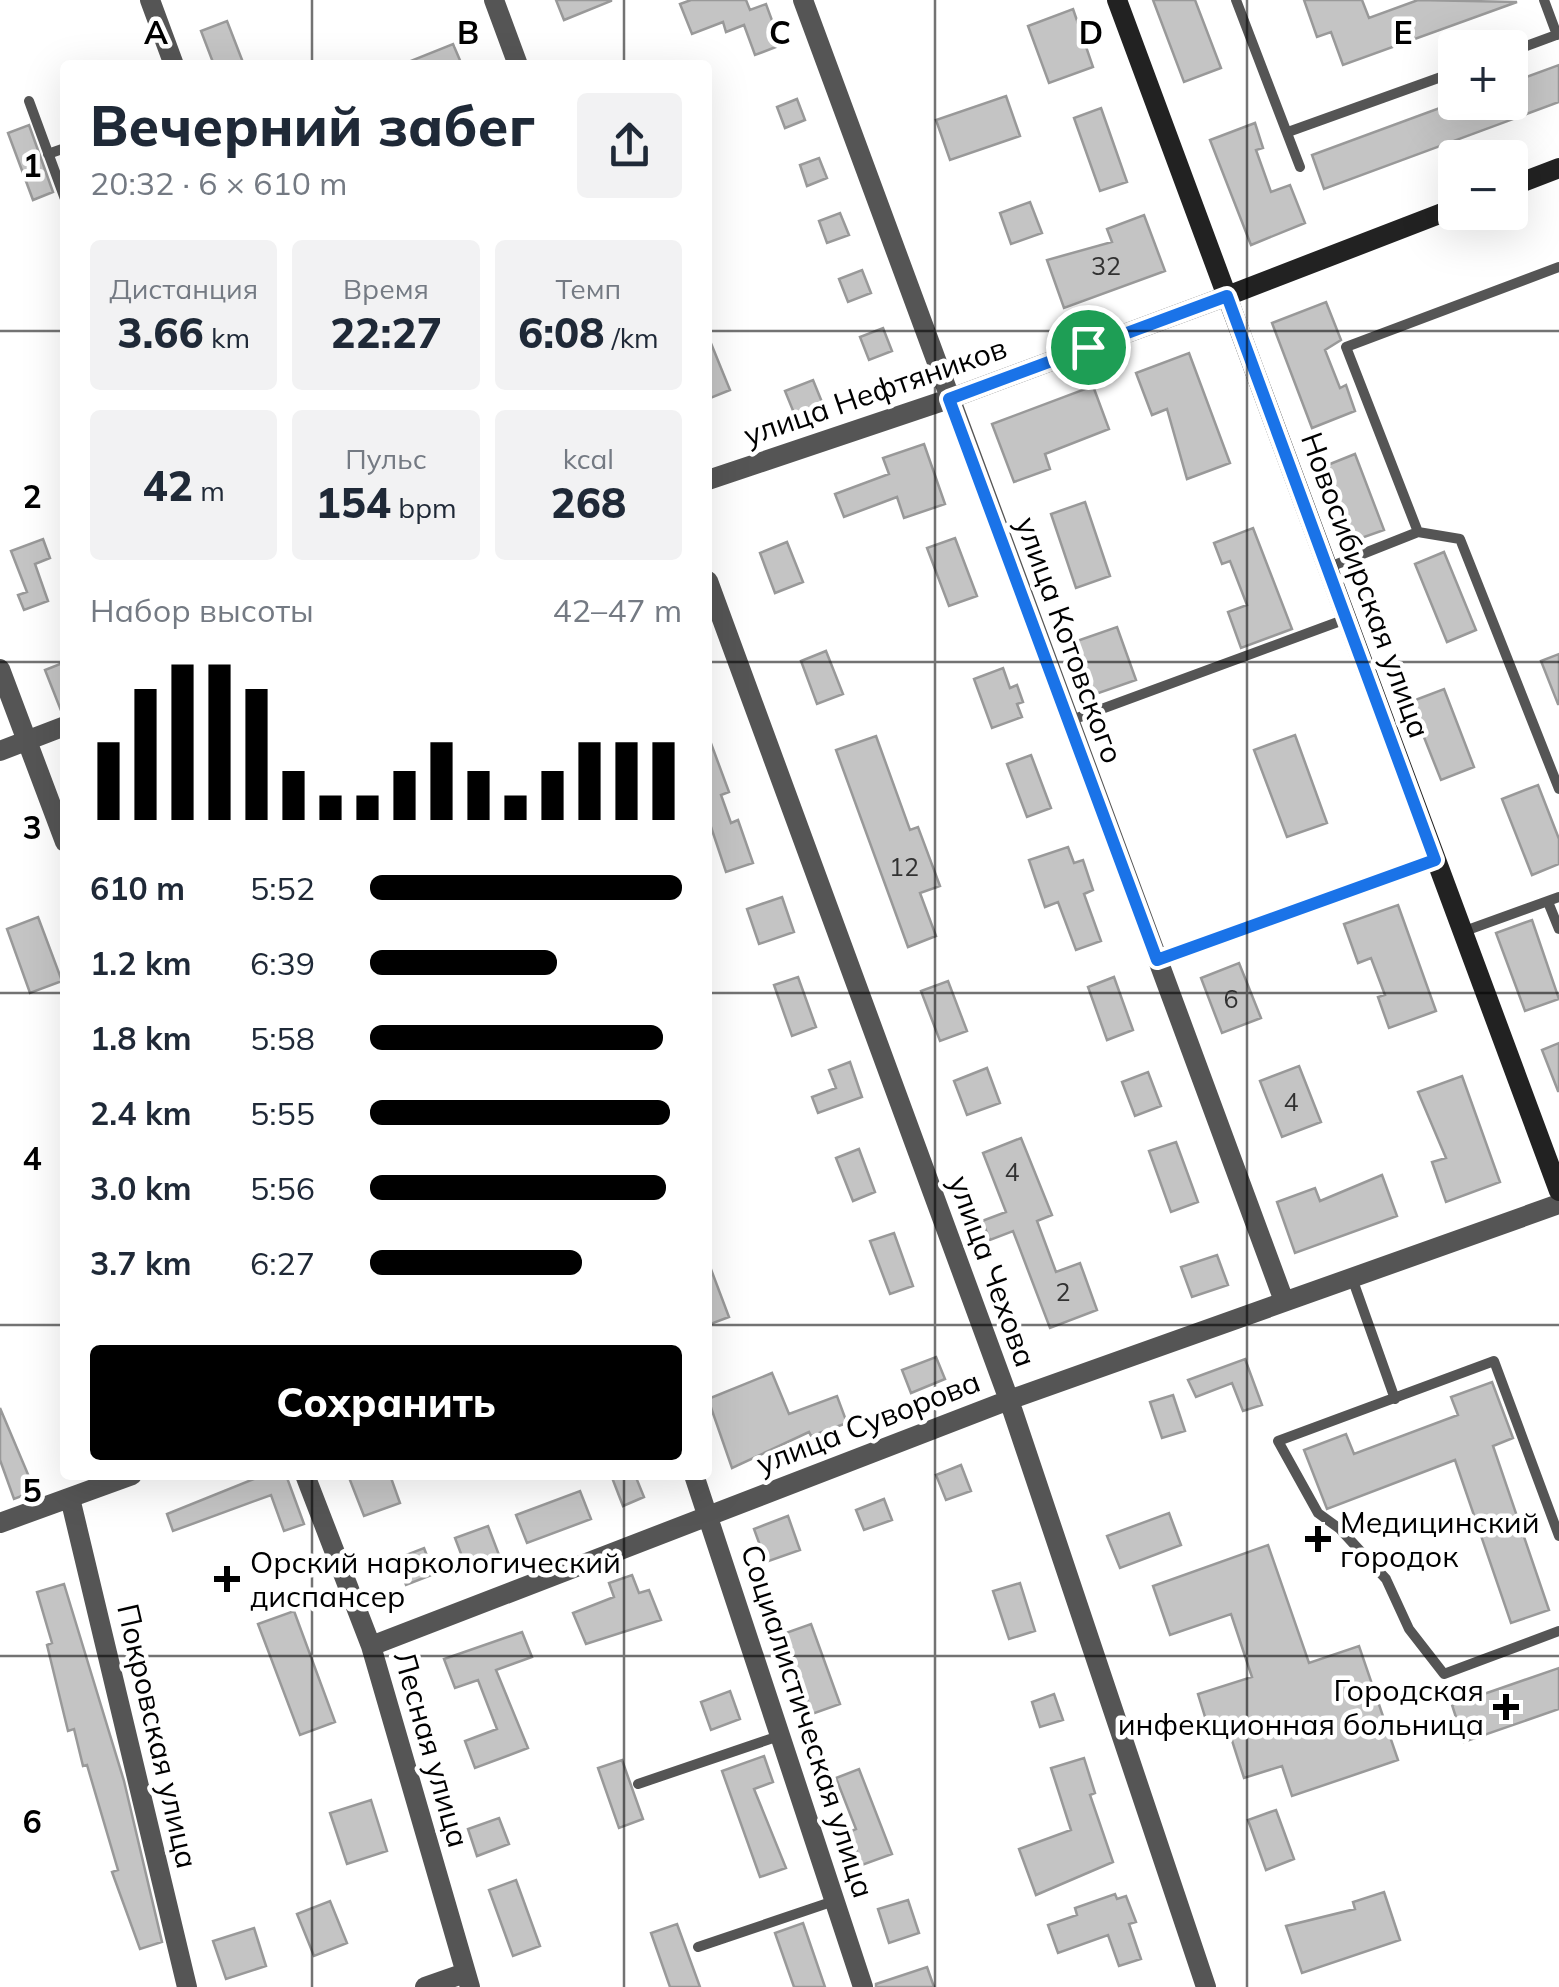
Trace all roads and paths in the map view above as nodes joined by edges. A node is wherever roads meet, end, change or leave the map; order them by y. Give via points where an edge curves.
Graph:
1 (150, 0) edge
2 (494, 0) edge
3 (803, 0) edge
4 (1117, 0) edge
5 (1236, 0) edge
6 (1544, 0) edge
7 (1558, 35) edge
8 (1528, 46) edge
9 (172, 60) edge
10 (516, 60) edge
11 (1438, 78) edge
12 (29, 101) dead end
13 (1288, 132) junction
14 (60, 150) edge
15 (48, 154) junction
16 (1300, 167) dead end
17 (1559, 168) edge
18 (1528, 180) edge
19 (60, 186) edge
20 (1438, 215) edge
21 (1559, 268) edge
22 (1227, 296) junction
23 (949, 399) junction
24 (712, 479) edge
25 (1418, 532) junction
26 (1328, 568) junction
27 (712, 592) edge
28 (1346, 619) junction
29 (0, 669) edge
30 (1068, 721) junction
31 (60, 728) edge
32 (26, 740) junction
33 (0, 750) edge
34 (1559, 789) edge
35 (60, 829) edge
36 (1435, 860) junction
37 (1553, 899) edge
38 (1559, 930) edge
39 (1461, 932) junction
40 (1157, 960) junction
41 (1559, 1191) edge
42 (1559, 1204) edge
43 (1352, 1277) junction
44 (1284, 1301) junction
45 (1395, 1399) junction
46 (1009, 1400) junction
47 (119, 1480) edge
48 (307, 1480) edge
49 (696, 1480) edge
50 (70, 1498) junction
51 (709, 1514) junction
52 (0, 1523) edge
53 (1559, 1536) edge
54 (1559, 1631) edge
55 (372, 1646) junction
56 (781, 1735) junction
57 (638, 1784) dead end
58 (835, 1901) junction
59 (698, 1948) dead end
60 (468, 1980) edge
61 (187, 1987) edge
62 (425, 1987) edge
63 (863, 1987) edge
64 (1206, 1987) edge

1 - 9 street
2 - 10 street
3 - 23 street, улица Котовского
4 - 22 main road, Новосибирская улица
5 - 13 lane
6 - 7 lane
7 - 8 lane
11 - 13 lane
12 - 15 lane
13 - 16 lane
14 - 15 lane
15 - 19 lane
17 - 18 main road
20 - 22 main road, улица Нефтяников
21 - 25 lane via 1346,347
22 - 23 street, улица Нефтяников
22 - 26 main road, Новосибирская улица
23 - 24 street, улица Нефтяников
23 - 30 street, улица Котовского
25 - 26 lane
25 - 34 lane via 1460,539
26 - 28 main road, Новосибирская улица
27 - 46 street, улица Чехова
28 - 30 lane
28 - 36 main road, Новосибирская улица
29 - 32 street
30 - 40 street, улица Котовского
31 - 32 street
32 - 33 street
32 - 35 street
36 - 39 main road, Новосибирская улица
36 - 40 lane
37 - 38 lane
37 - 39 lane
39 - 41 main road, Новосибирская улица
40 - 44 street, улица Котовского
42 - 43 street, улица Суворова
43 - 44 street, улица Суворова
43 - 45 lane
44 - 46 street, улица Суворова
45 - 53 lane via 1494,1361
45 - 54 lane via 1278,1441 1318,1513 1386,1579 1409,1629 1444,1674
46 - 51 street, улица Суворова
46 - 64 street, улица Чехова
47 - 50 street
48 - 55 street, Лесная улица
49 - 51 street, Социалистическая улица
50 - 52 street
50 - 61 street, Покровская улица
51 - 55 street, улица Суворова
51 - 56 street, Социалистическая улица
55 - 60 street, Лесная улица
56 - 57 lane
56 - 58 street, Социалистическая улица
58 - 59 lane
58 - 63 street, Социалистическая улица
60 - 62 street

